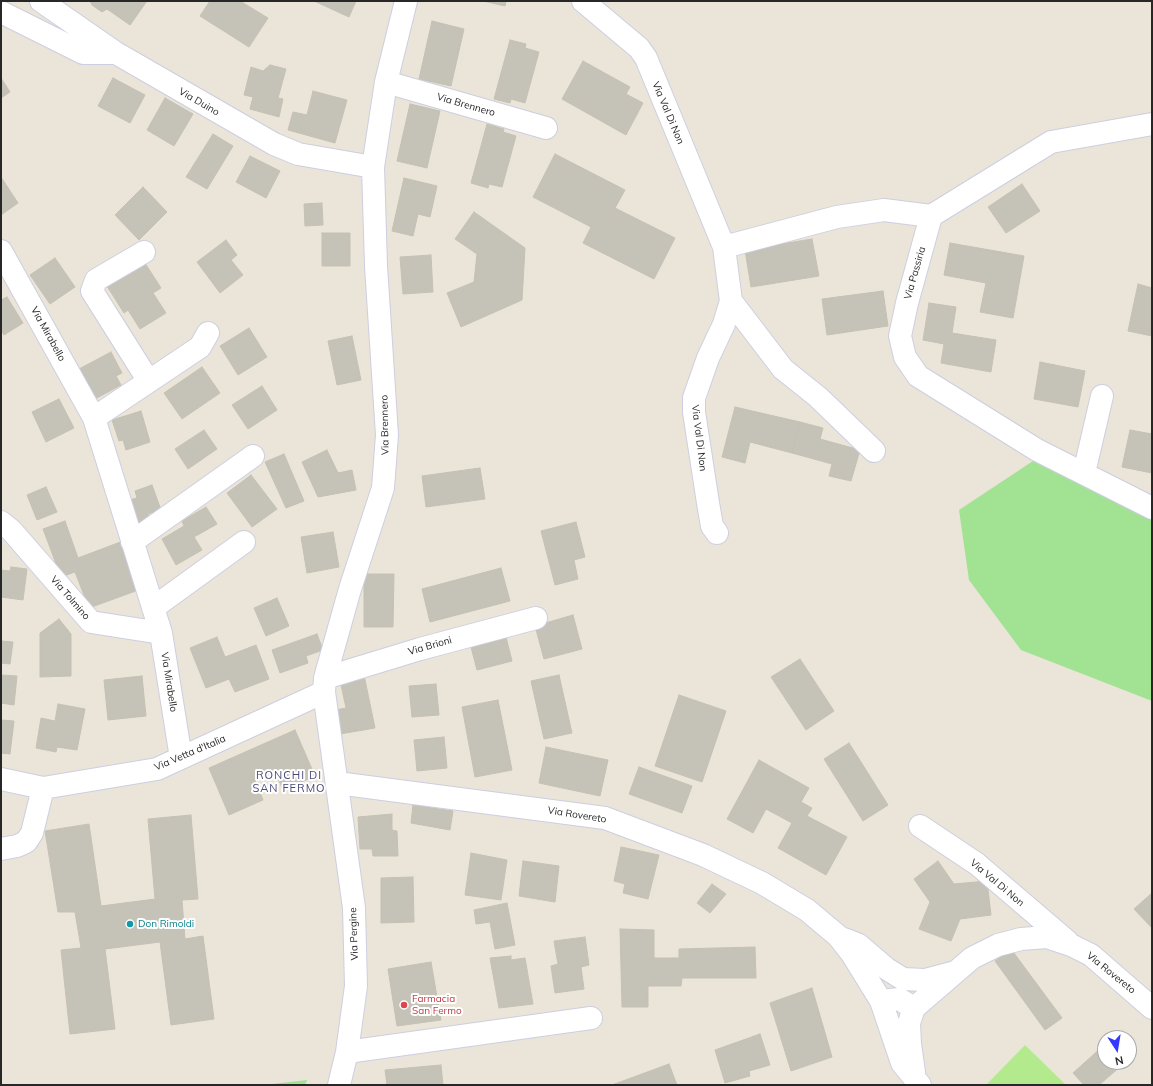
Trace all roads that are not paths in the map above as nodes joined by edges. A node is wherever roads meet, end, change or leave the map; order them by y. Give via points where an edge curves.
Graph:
1 (41, 1) edge
2 (406, 1) edge
3 (582, 1) edge
4 (1, 12) edge
5 (116, 53) junction
6 (158, 77) junction
7 (136, 80) dead end
8 (386, 82) junction
9 (216, 124) dead end
10 (1152, 124) edge
11 (546, 128) dead end
12 (298, 154) junction
13 (373, 167) junction
14 (931, 216) junction
15 (724, 246) junction
16 (1, 251) edge
17 (144, 252) dead end
18 (731, 300) junction
19 (208, 333) dead end
20 (148, 380) junction
21 (1102, 396) dead end
22 (94, 418) junction
23 (874, 451) dead end
24 (253, 456) dead end
25 (1084, 473) junction
26 (1152, 508) edge
27 (1, 522) edge
28 (717, 533) dead end
29 (132, 542) junction
30 (244, 542) dead end
31 (153, 608) junction
32 (536, 618) dead end
33 (161, 633) junction
34 (324, 685) junction
35 (182, 758) junction
36 (1, 779) edge
37 (337, 783) junction
38 (43, 788) junction
39 (920, 826) dead end
40 (1, 849) edge
41 (838, 936) junction
42 (1071, 945) junction
43 (899, 997) junction
44 (1152, 1008) edge
45 (591, 1018) dead end
46 (346, 1052) junction
47 (918, 1082) edge
48 (339, 1085) edge

1 - 5 street, Via Duino
2 - 8 street, Via Brennero
3 - 15 street, Via Val Di Non via 639,48 646,58
4 - 5 street via 83,53
5 - 6 street, Via Duino
6 - 7 street via 150,82
6 - 12 street, Via Duino via 256,134
8 - 11 street, Via Brennero
8 - 13 street, Via Brennero
9 - 12 street via 257,147 279,153
10 - 14 street via 1051,142
12 - 13 street, Via Duino
13 - 34 street, Via Brennero via 376,266 387,435 383,488 350,589
14 - 15 street via 884,210 837,217
14 - 25 street, Via Passiria via 900,336 905,357 918,376 1037,450
15 - 18 street, Via Val Di Non
16 - 22 street, Via Mirabello
17 - 20 street via 96,280 92,291
18 - 23 street via 783,369
18 - 28 street, Via Val Di Non via 694,398 708,503 712,526
19 - 20 street via 200,347
20 - 22 street
21 - 25 street
22 - 29 street, Via Mirabello
24 - 29 street
25 - 26 street, Via Passiria
27 - 33 street, Via Tolmino via 11,530 91,622
29 - 31 street, Via Mirabello
30 - 31 street
31 - 33 street, Via Mirabello
32 - 34 street, Via Brioni via 420,648
33 - 35 street, Via Mirabello
34 - 35 street, Via Vetta d'Italia
34 - 37 street, Via Brennero
35 - 38 street, Via Vetta d'Italia via 157,769
36 - 38 street, Via Vetta d'Italia
37 - 41 street, Via Rovereto via 605,818 703,855 762,884 807,910
37 - 46 street, Via Pergine via 354,908 356,986
38 - 40 street via 32,832 26,842
39 - 42 street, Via Val Di Non via 977,864
41 - 43 street, Via Rovereto via 852,954
41 - 43 street, Via Rovereto via 859,945 887,969
42 - 43 street, Via Rovereto via 1048,937 1021,939 998,945 972,958 956,971 925,980
42 - 44 street, Via Rovereto via 1091,955
43 - 47 street via 909,1024 910,1044
43 - 47 street via 902,1063
45 - 46 street
46 - 48 street, Via Pergine

